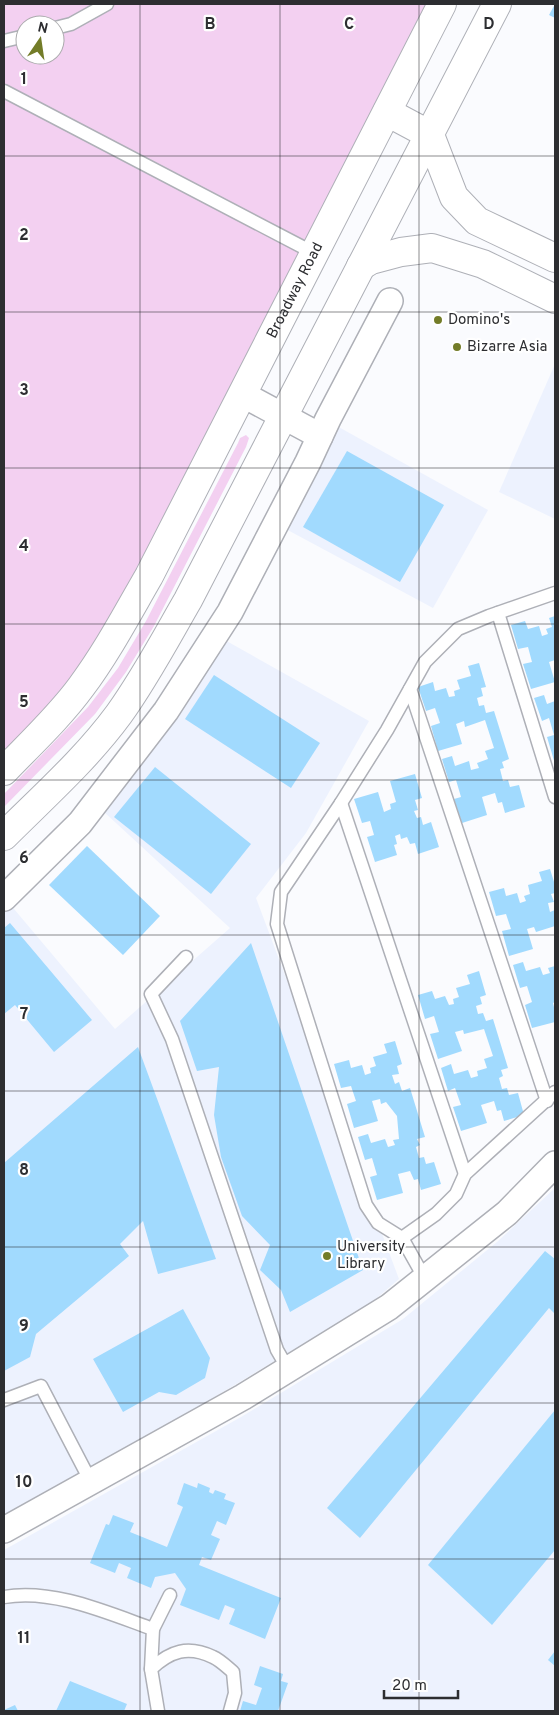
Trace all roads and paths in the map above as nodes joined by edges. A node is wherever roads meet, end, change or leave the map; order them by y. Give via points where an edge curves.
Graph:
1 (107, 4) edge
2 (442, 4) edge
3 (497, 4) edge
4 (65, 26) edge
5 (4, 91) edge
6 (387, 112) junction
7 (430, 135) junction
8 (314, 253) junction
9 (555, 258) edge
10 (361, 266) junction
11 (555, 299) edge
12 (390, 301) dead end
13 (242, 394) junction
14 (284, 416) junction
15 (320, 436) junction
16 (555, 593) edge
17 (498, 613) junction
18 (410, 689) junction
19 (4, 771) edge
20 (555, 797) edge
21 (342, 803) junction
22 (4, 836) edge
23 (4, 898) edge
24 (186, 957) dead end
25 (551, 1096) edge
26 (555, 1164) edge
27 (465, 1174) junction
28 (402, 1238) junction
29 (425, 1279) junction
30 (288, 1370) junction
31 (4, 1400) edge
32 (91, 1482) junction
33 (4, 1530) edge
34 (170, 1595) dead end
35 (4, 1597) edge
36 (153, 1629) junction
37 (151, 1669) junction
38 (158, 1711) edge
39 (230, 1711) edge

1 - 4 lane
2 - 6 main road, Broadway Road
3 - 7 main road
5 - 8 lane
6 - 7 main road
6 - 8 main road, Broadway Road
7 - 9 main road via 454,197 476,221
7 - 10 main road
8 - 13 main road, Broadway Road
10 - 11 main road via 401,252 432,248 483,264
10 - 14 main road
12 - 15 street
13 - 14 street
13 - 19 main road, Broadway Road via 149,576 114,637 81,687
14 - 15 street
14 - 22 main road via 154,661 90,748
15 - 23 street via 230,612 166,711 80,823
16 - 17 lane
17 - 18 lane via 458,629 425,662
17 - 20 lane
18 - 21 lane
18 - 25 lane
21 - 27 lane
21 - 28 lane via 281,892 277,924 366,1205 378,1223
24 - 30 lane via 151,994 172,1039 277,1350
25 - 27 lane
26 - 29 street via 507,1213
27 - 28 lane via 456,1194 436,1214
28 - 29 lane
29 - 30 street via 390,1307
30 - 32 street
31 - 32 lane via 41,1386
32 - 33 street
34 - 36 lane
35 - 36 lane via 33,1595 85,1604
36 - 37 lane
37 - 38 lane
37 - 39 lane via 175,1652 193,1651 214,1657 233,1672 235,1694

